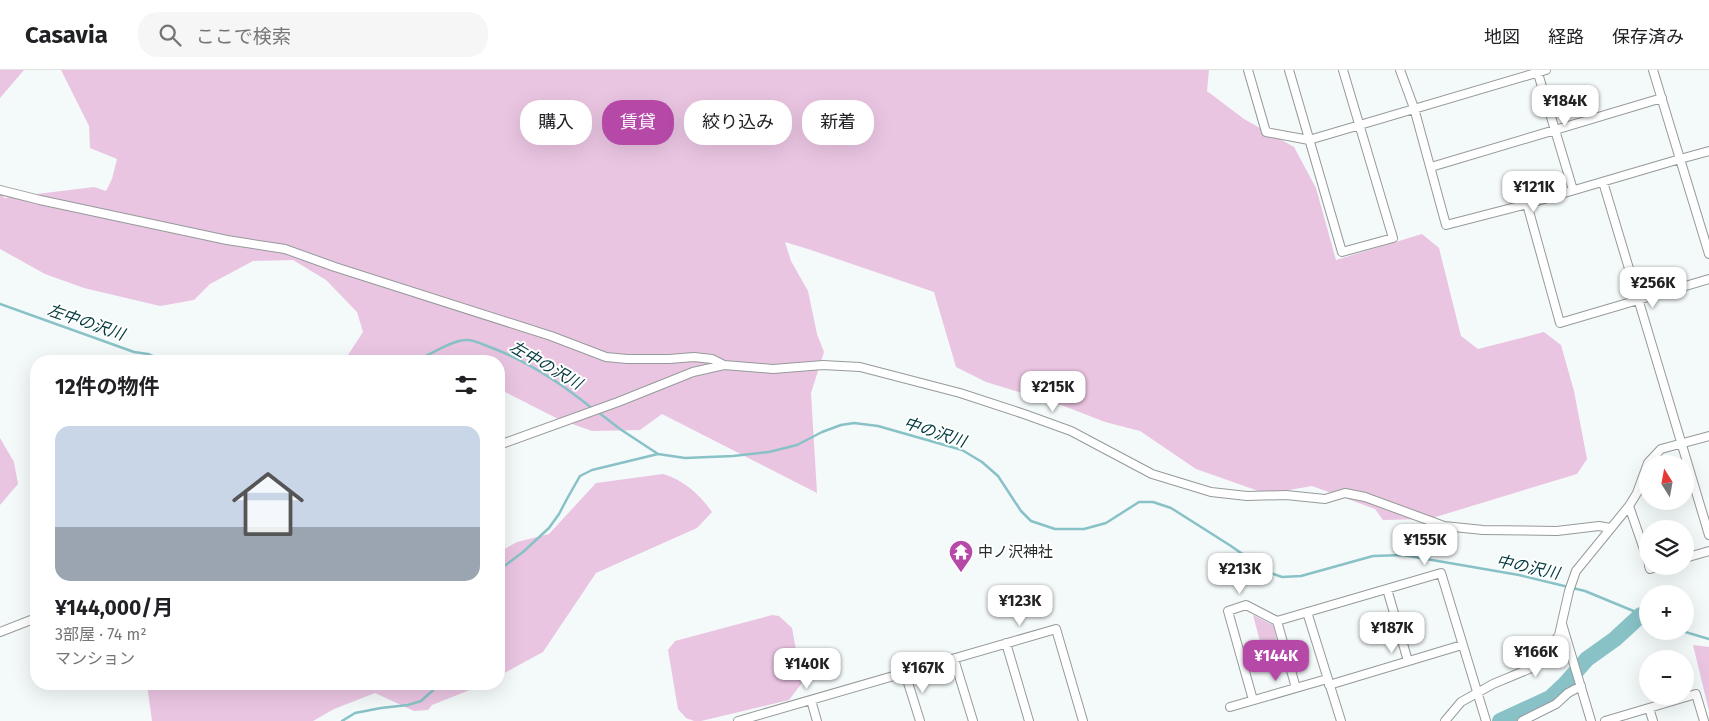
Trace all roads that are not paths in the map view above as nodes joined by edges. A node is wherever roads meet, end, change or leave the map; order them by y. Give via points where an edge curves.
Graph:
1 (1248, 70) edge
2 (1289, 70) edge
3 (1343, 70) edge
4 (1400, 70) edge
5 (1546, 70) edge
6 (1653, 70) edge
7 (1537, 71) edge
8 (1662, 98) junction
9 (1414, 108) junction
10 (1359, 125) junction
11 (1555, 131) junction
12 (1309, 140) junction
13 (1709, 151) edge
14 (1680, 159) junction
15 (1431, 167) junction
16 (1603, 182) junction
17 (0, 190) edge
18 (1573, 190) junction
19 (1527, 204) junction
20 (1709, 254) edge
21 (1709, 279) edge
22 (1638, 300) junction
23 (724, 365) junction
24 (1709, 436) edge
25 (505, 442) edge
26 (1682, 443) junction
27 (1629, 506) junction
28 (1610, 528) junction
29 (1639, 535) edge
30 (1709, 535) edge
31 (1709, 551) edge
32 (1694, 555) edge
33 (1387, 589) junction
34 (1307, 612) junction
35 (30, 620) edge
36 (1277, 621) junction
37 (1562, 624) junction
38 (0, 632) edge
39 (1006, 644) junction
40 (1462, 645) junction
41 (954, 659) junction
42 (1408, 661) junction
43 (905, 673) junction
44 (1328, 682) junction
45 (1580, 683) junction
46 (1296, 688) junction
47 (1477, 694) junction
48 (811, 700) junction
49 (1253, 700) junction
50 (1230, 707) dead end
51 (1649, 708) junction
52 (1535, 718) edge
53 (738, 721) edge
54 (817, 721) edge
55 (920, 721) edge
56 (973, 721) edge
57 (1029, 721) edge
58 (1083, 721) edge
59 (1341, 721) edge
60 (1445, 721) edge
61 (1486, 721) edge
62 (1522, 721) edge
63 (1592, 721) edge
64 (1605, 721) edge
65 (1653, 721) edge
66 (1704, 721) edge

1 - 12 street via 1266,132
2 - 12 street
3 - 10 street
4 - 9 street
5 - 7 street
6 - 8 street
7 - 9 street
7 - 11 street
8 - 11 street
8 - 14 street
9 - 10 street
9 - 15 street
10 - 12 street
10 - 12 street via 1393,238 1342,252
11 - 15 street
11 - 18 street
13 - 14 street
14 - 16 street
14 - 20 street
15 - 19 street via 1446,225
16 - 18 street
16 - 22 street
17 - 23 street via 227,240 285,249 606,357 712,358
18 - 19 street
19 - 22 street via 1560,323
21 - 22 street
22 - 26 street
23 - 25 street via 693,372
23 - 28 street via 773,369 823,365 860,367 899,377 960,393 1071,431 1152,474 1211,492 1325,499 1345,493 1365,496 1444,526 1483,530
24 - 26 street
26 - 27 street via 1661,448 1648,463
26 - 30 street
27 - 28 street
27 - 29 street
28 - 37 street via 1576,571
31 - 32 street
33 - 34 street
33 - 40 street via 1441,573
33 - 42 street
34 - 36 street
34 - 44 street
35 - 38 street
36 - 46 street
36 - 49 street via 1246,605 1228,611
37 - 45 street
37 - 47 street via 1559,635 1541,661
39 - 41 street
39 - 57 street
39 - 58 street via 1056,629
40 - 42 street
40 - 47 street
41 - 43 street
41 - 56 street
42 - 44 street
43 - 48 street
43 - 55 street
44 - 46 street
44 - 59 street
45 - 52 street
45 - 63 street
46 - 49 street
47 - 60 street via 1462,702
47 - 61 street
48 - 53 street
48 - 54 street
49 - 50 street
51 - 64 street
51 - 65 street
51 - 66 street via 1696,694
52 - 62 street

